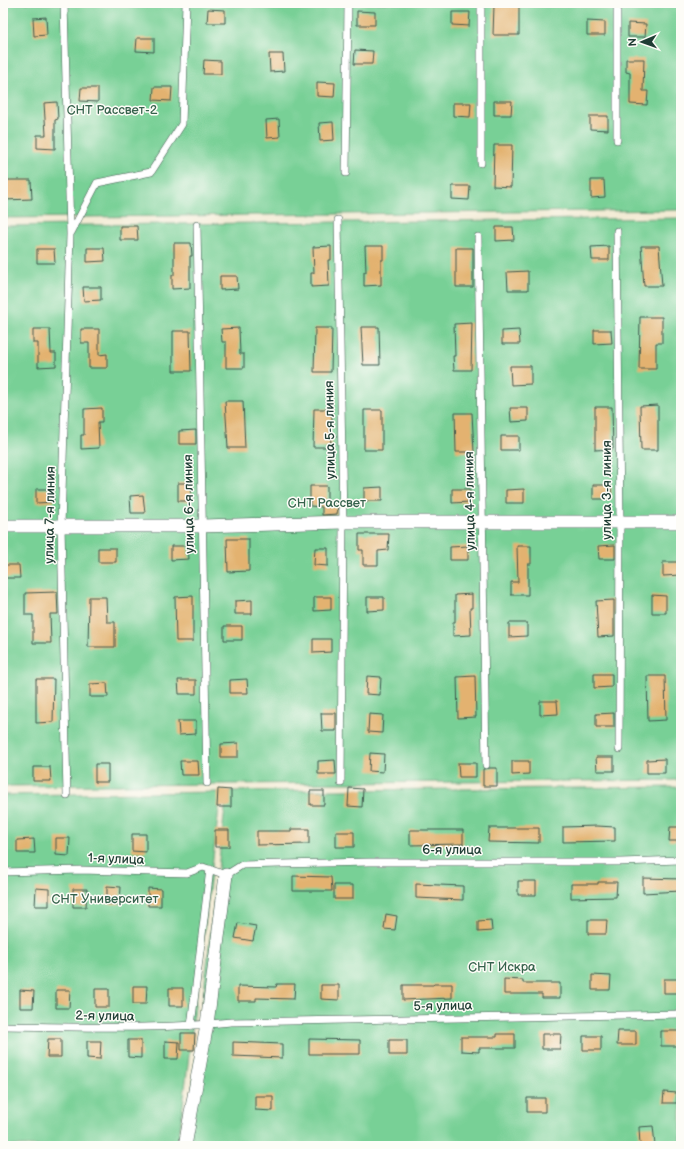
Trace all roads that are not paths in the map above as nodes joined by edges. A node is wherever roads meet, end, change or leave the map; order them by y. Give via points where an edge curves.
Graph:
1 (64, 3) edge
2 (186, 3) edge
3 (348, 3) edge
4 (481, 3) edge
5 (617, 3) edge
6 (617, 140) dead end
7 (481, 163) dead end
8 (346, 173) dead end
9 (338, 220) dead end
10 (197, 225) dead end
11 (617, 231) dead end
12 (70, 234) junction
13 (478, 237) dead end
14 (620, 521) junction
15 (343, 522) junction
16 (681, 522) edge
17 (483, 523) junction
18 (3, 526) edge
19 (61, 526) junction
20 (202, 526) junction
21 (619, 749) dead end
22 (486, 765) dead end
23 (206, 783) dead end
24 (341, 783) dead end
25 (67, 795) dead end
26 (681, 860) edge
27 (210, 869) junction
28 (3, 872) edge
29 (226, 875) junction
30 (681, 1014) edge
31 (207, 1024) junction
32 (3, 1026) edge
33 (190, 1026) junction
34 (185, 1146) edge

1 - 12 lane, улица 7-я линия
2 - 12 lane via 182,124 151,172 97,183
3 - 8 lane
4 - 7 lane
5 - 6 lane
9 - 15 lane, улица 5-я линия
10 - 20 lane, улица 6-я линия
11 - 14 lane, улица 3-я линия
12 - 19 lane, улица 7-я линия
13 - 17 lane, улица 4-я линия
14 - 16 street
14 - 17 street
14 - 21 lane, улица 3-я линия
15 - 17 street
15 - 20 street
15 - 24 lane, улица 5-я линия
17 - 22 lane, улица 4-я линия
18 - 19 street
19 - 20 street
19 - 25 lane, улица 7-я линия
20 - 23 lane, улица 6-я линия
26 - 29 lane, 6-я улица via 242,865
27 - 28 lane, 1-я улица via 203,867 187,873 81,870
27 - 29 lane, 1-я улица
27 - 33 lane
29 - 31 street
30 - 31 lane, 5-я улица
31 - 33 lane, 2-я улица
31 - 34 street
32 - 33 lane, 2-я улица

